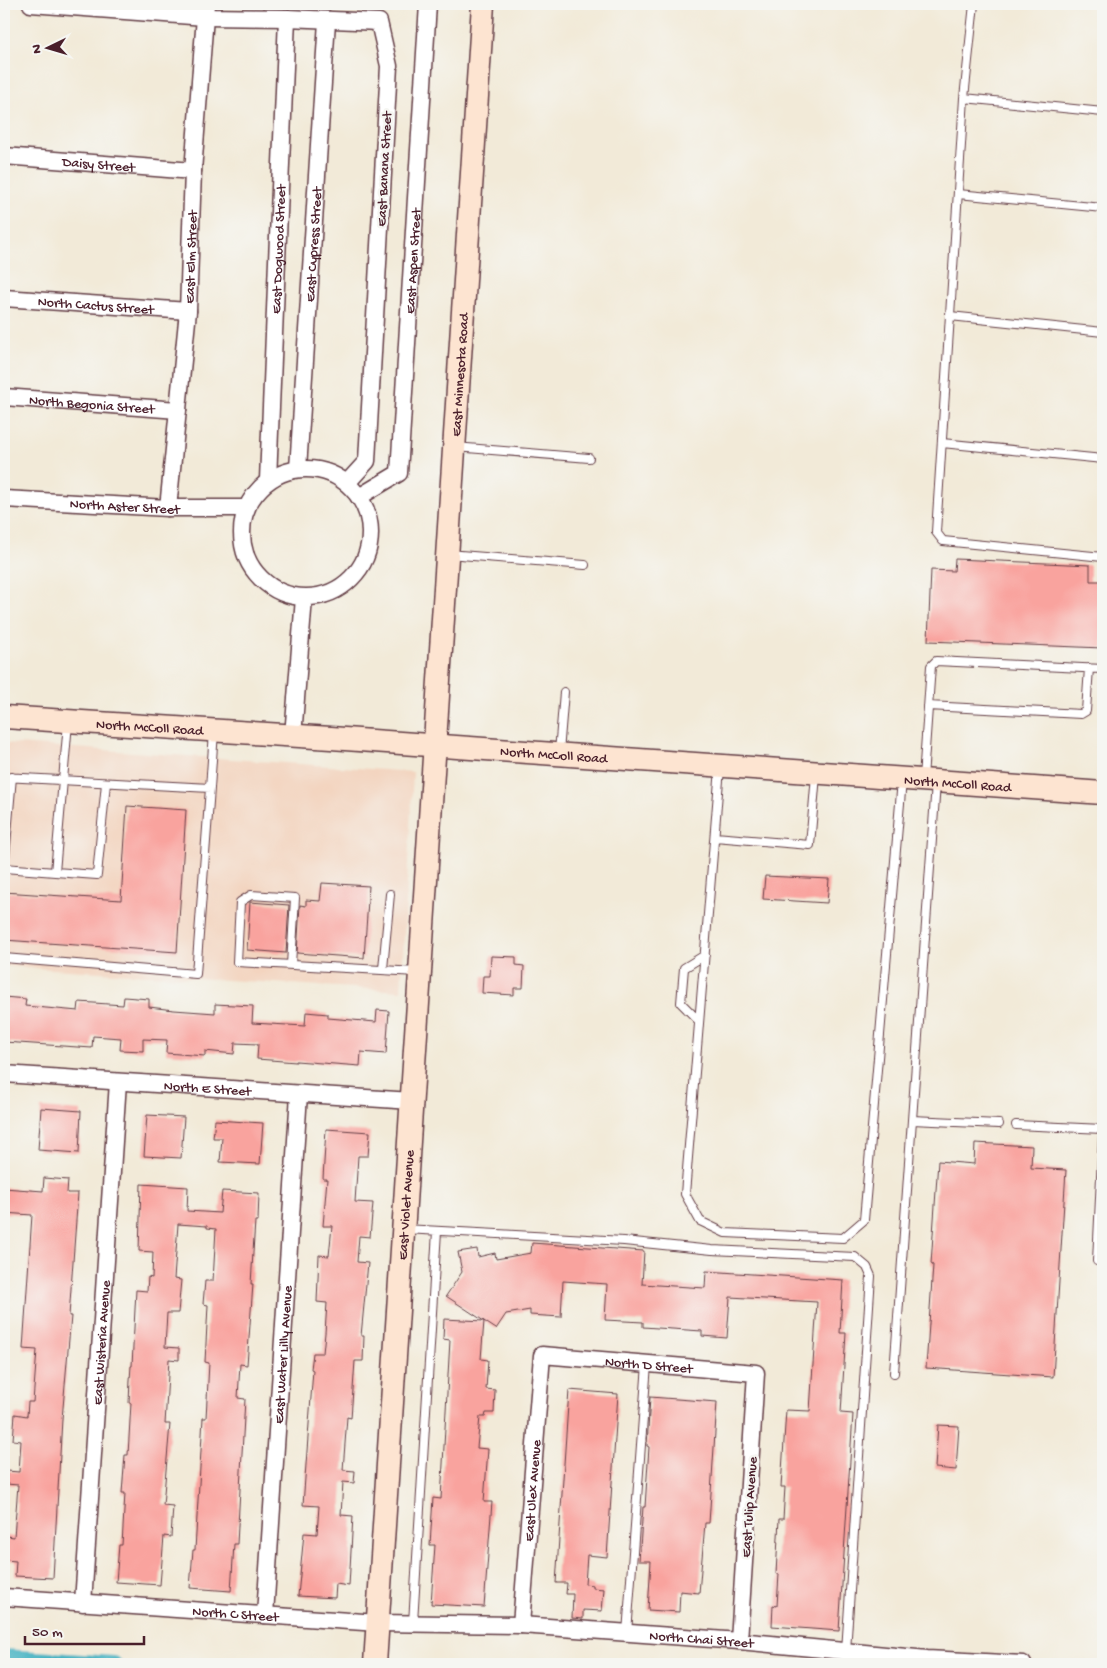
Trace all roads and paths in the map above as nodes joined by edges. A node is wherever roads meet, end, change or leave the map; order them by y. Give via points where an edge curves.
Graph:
1 (31, 4) edge
2 (428, 4) edge
3 (483, 4) edge
4 (974, 4) edge
5 (206, 10) edge
6 (287, 18) junction
7 (327, 21) junction
8 (964, 98) junction
9 (1103, 112) edge
10 (4, 156) edge
11 (193, 170) junction
12 (958, 194) junction
13 (1103, 208) edge
14 (4, 298) edge
15 (188, 311) junction
16 (950, 316) junction
17 (1103, 332) edge
18 (4, 397) edge
19 (178, 410) junction
20 (942, 443) junction
21 (453, 447) junction
22 (590, 458) dead end
23 (1103, 459) edge
24 (298, 469) junction
25 (268, 480) junction
26 (347, 483) junction
27 (360, 497) junction
28 (4, 499) edge
29 (168, 508) junction
30 (246, 508) junction
31 (446, 554) junction
32 (1103, 557) edge
33 (586, 565) dead end
34 (304, 598) junction
35 (1089, 668) junction
36 (1103, 669) edge
37 (564, 692) dead end
38 (928, 706) junction
39 (4, 718) edge
40 (68, 722) junction
41 (214, 731) junction
42 (293, 736) junction
43 (434, 745) junction
44 (559, 754) junction
45 (720, 766) junction
46 (817, 772) junction
47 (8, 777) edge
48 (63, 780) junction
49 (920, 780) junction
50 (106, 783) junction
51 (210, 788) junction
52 (1103, 793) edge
53 (715, 837) junction
54 (4, 868) edge
55 (55, 872) junction
56 (390, 894) dead end
57 (705, 955) junction
58 (4, 958) edge
59 (291, 965) junction
60 (383, 970) junction
61 (419, 972) junction
62 (700, 1020) junction
63 (4, 1074) edge
64 (118, 1082) junction
65 (299, 1094) junction
66 (412, 1101) junction
67 (912, 1120) junction
68 (998, 1124) dead end
69 (1016, 1125) dead end
70 (1103, 1129) edge
71 (1103, 1135) edge
72 (404, 1229) junction
73 (437, 1231) junction
74 (1097, 1261) dead end
75 (542, 1355) joint
76 (647, 1364) junction
77 (756, 1373) joint
78 (894, 1373) dead end
79 (4, 1597) edge
80 (83, 1603) junction
81 (265, 1615) junction
82 (378, 1623) junction
83 (413, 1623) junction
84 (521, 1625) junction
85 (627, 1633) junction
86 (739, 1641) junction
87 (846, 1651) junction
88 (375, 1664) edge
89 (1024, 1664) edge

1 - 5 street, East Banana Street
2 - 27 street, East Aspen Street via 399,473
3 - 21 street, East Minnesota Road
4 - 8 lane
5 - 6 street, East Banana Street
5 - 11 street, East Elm Street
6 - 7 street, East Banana Street
6 - 25 street, East Dogwood Street
7 - 24 street, East Cypress Street
7 - 26 street, East Banana Street via 379,22 388,66 366,461
8 - 9 lane
8 - 12 lane
10 - 11 street, Daisy Street
11 - 15 street, East Elm Street
12 - 13 lane
12 - 16 lane
14 - 15 street, North Cactus Street
15 - 19 street, East Elm Street
16 - 17 lane
16 - 20 lane
18 - 19 street, North Begonia Street
19 - 29 street, East Elm Street
20 - 23 lane
20 - 32 lane via 936,532 943,541
21 - 22 lane
21 - 31 street, East Minnesota Road
24 - 25 street via 282,472
24 - 26 street via 316,469
25 - 30 street
26 - 27 street
27 - 34 street via 368,515 367,555 357,573 342,587 324,596
28 - 29 street, North Aster Street
29 - 30 street, North Aster Street
30 - 34 street via 241,529 243,550 251,569 284,595
31 - 33 lane
31 - 43 street, East Minnesota Road
34 - 42 street
35 - 36 lane
35 - 38 lane via 936,661 931,666
35 - 38 lane via 1086,711 1082,714
37 - 44 lane
38 - 49 lane
39 - 40 street, North McColl Road
40 - 41 street, North McColl Road
40 - 48 lane
41 - 42 street, North McColl Road
41 - 51 lane
42 - 43 street, North McColl Road
43 - 44 street, North McColl Road
43 - 61 street, East Violet Avenue
44 - 45 street, North McColl Road
45 - 46 street, North McColl Road
45 - 53 lane
46 - 49 street, North McColl Road
46 - 53 lane via 810,845
47 - 48 lane
47 - 54 lane
48 - 50 lane
48 - 55 lane
49 - 52 street, North McColl Road
49 - 62 lane via 864,1220 843,1238 725,1233 700,1222 685,1194
49 - 67 lane
50 - 51 lane
50 - 55 lane via 97,875
51 - 58 lane via 196,974
53 - 57 lane
54 - 55 lane
56 - 60 lane
57 - 62 lane
57 - 62 lane via 684,968 681,1003
59 - 59 lane via 237,962 240,902 251,895 295,898
59 - 60 lane
60 - 61 lane
61 - 66 street, East Violet Avenue
63 - 64 street, North E Street
64 - 65 street, North E Street
64 - 80 street, East Wisteria Avenue
65 - 66 street, North E Street
65 - 81 street, East Water Lilly Avenue
66 - 72 street, East Violet Avenue
67 - 68 lane
67 - 78 lane
69 - 70 lane
71 - 74 lane
72 - 73 lane
72 - 82 street, East Violet Avenue
73 - 83 lane
73 - 87 lane via 855,1257 867,1267 871,1276
75 - 76 street, North D Street
75 - 84 street, East Ulex Avenue
76 - 77 street, North D Street
76 - 85 lane
77 - 86 street, East Tulip Avenue
79 - 80 street, North C Street
80 - 81 street, North C Street
81 - 82 street, North C Street
82 - 83 street, North Chai Street
82 - 88 street, East Violet Avenue
83 - 84 street, North Chai Street
84 - 85 street, North Chai Street
85 - 86 street, North Chai Street
86 - 87 street, North Chai Street
87 - 89 street, North Chai Street

